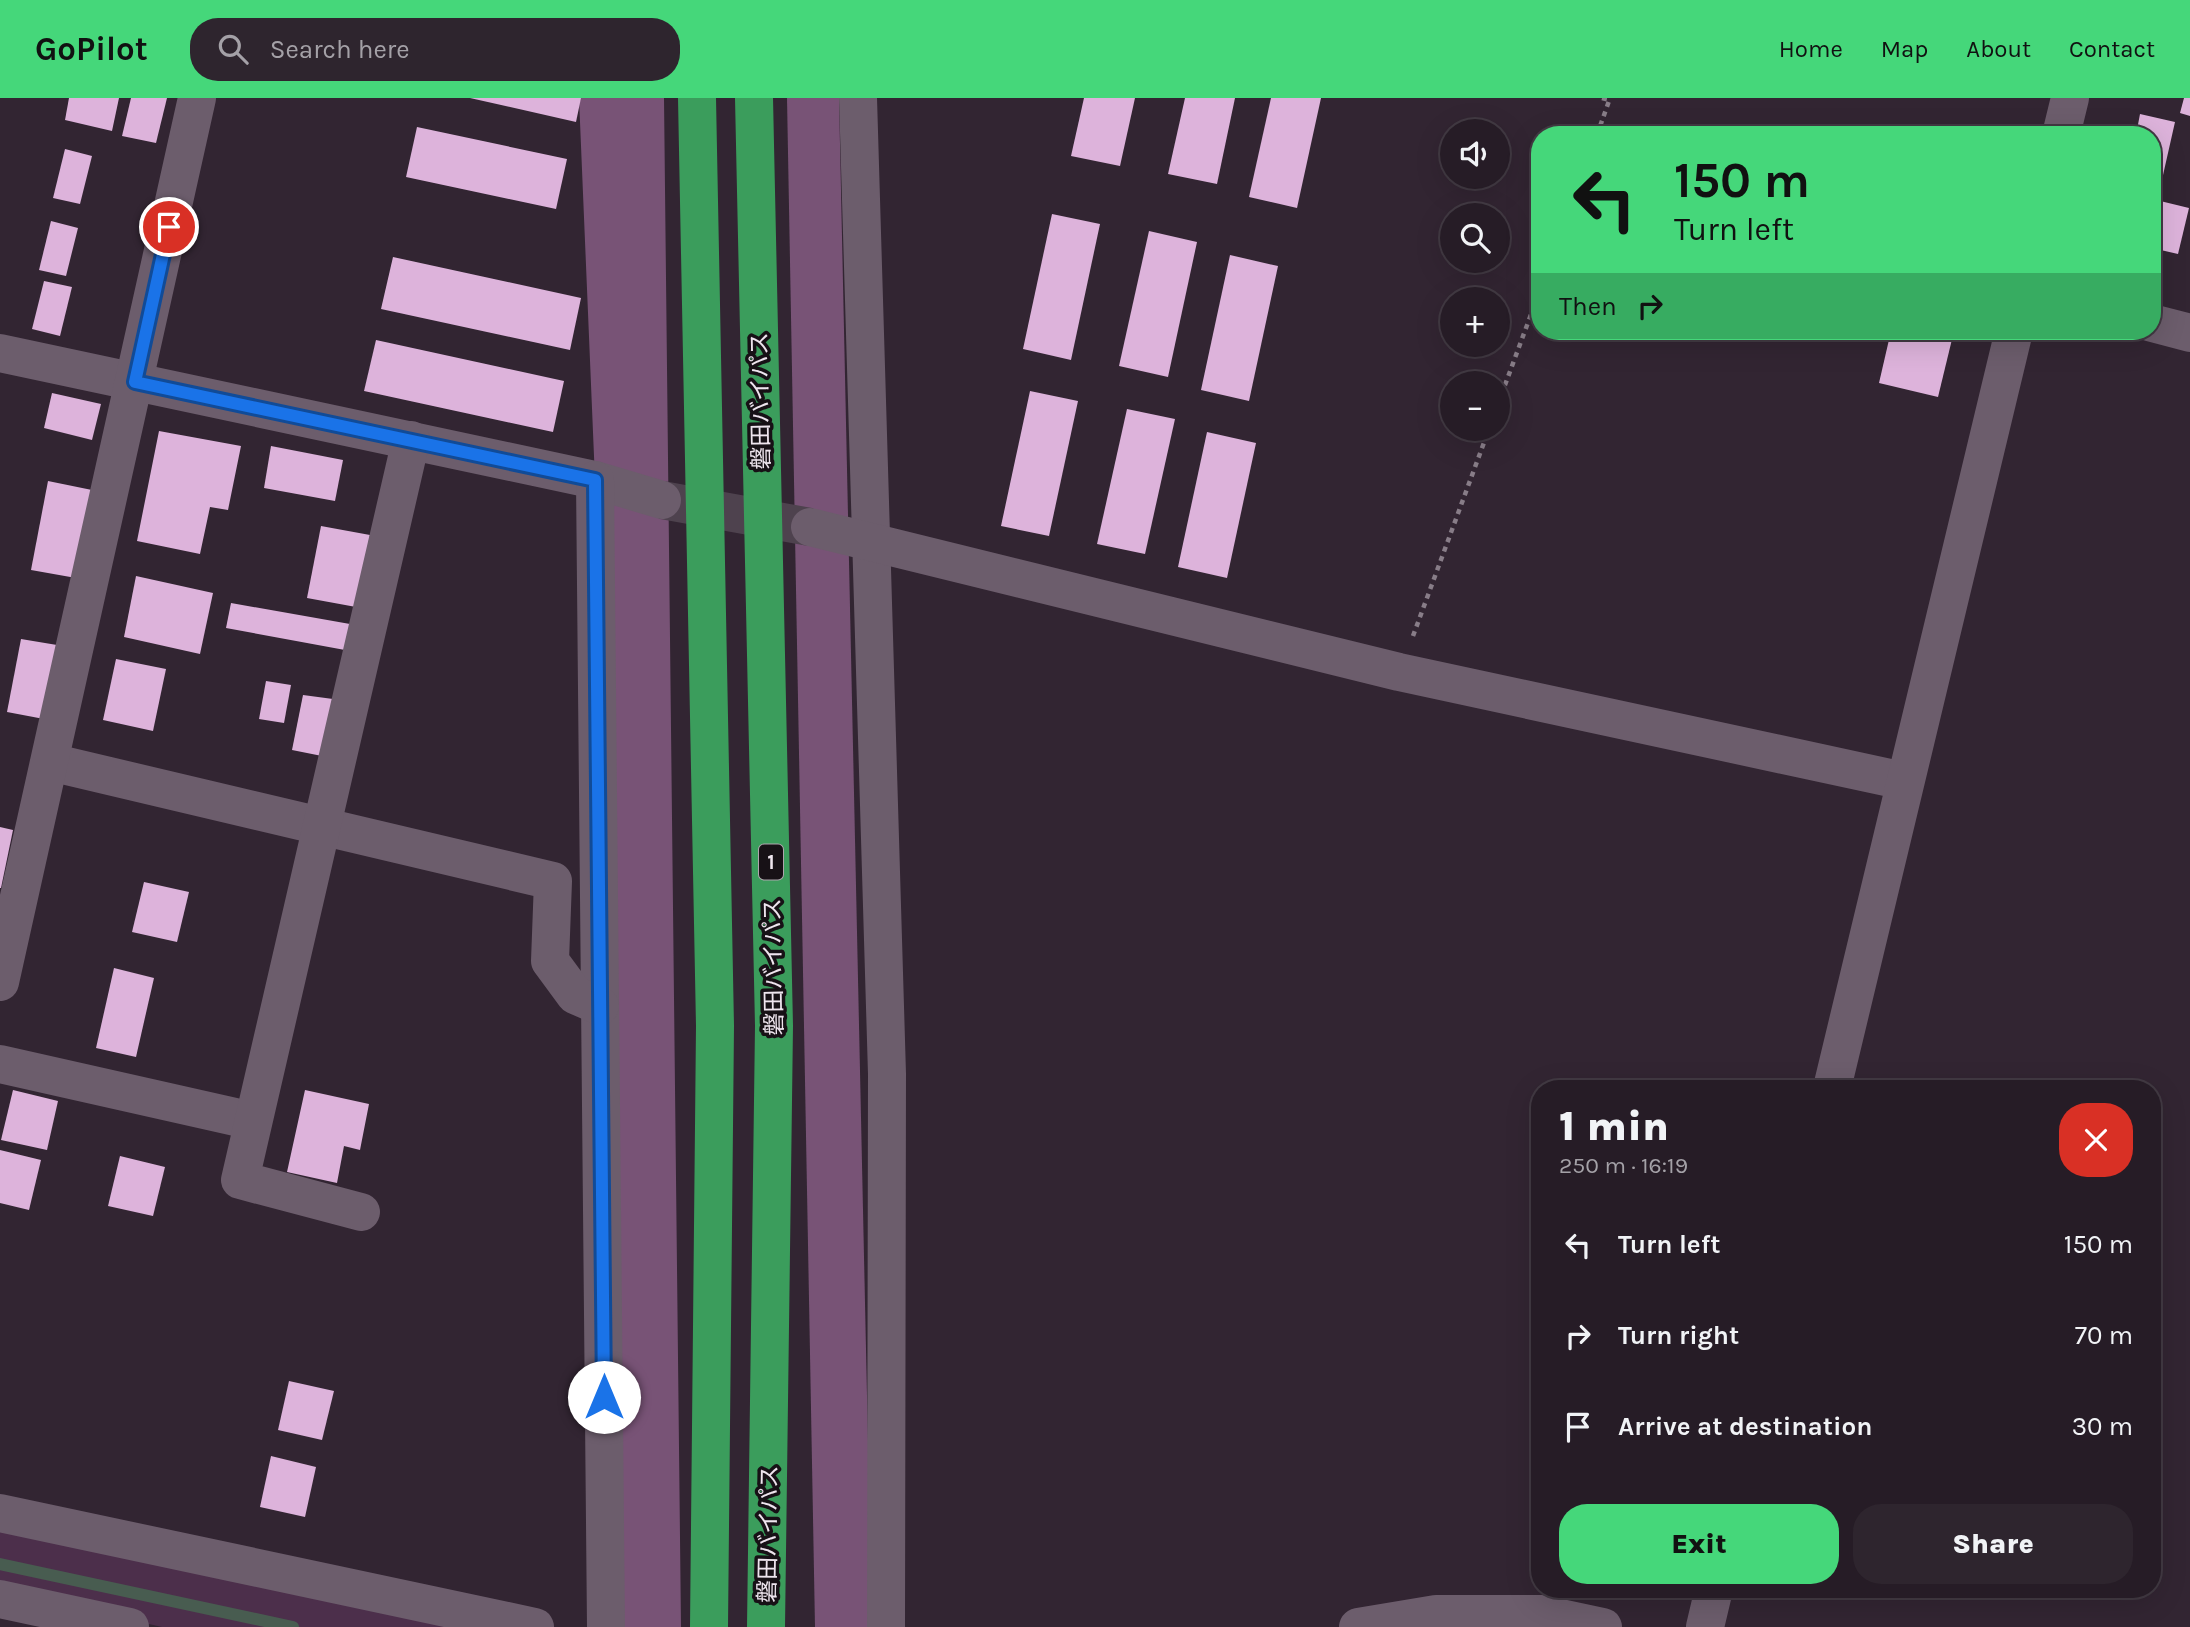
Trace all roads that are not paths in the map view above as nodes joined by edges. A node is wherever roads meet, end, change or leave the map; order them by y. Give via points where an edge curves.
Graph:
1 (197, 98) edge
2 (697, 98) edge
3 (754, 98) edge
4 (858, 98) edge
5 (2070, 98) edge
6 (2063, 126) edge
7 (2161, 325) edge
8 (2190, 333) edge
9 (2012, 340) edge
10 (0, 352) edge
11 (135, 382) junction
12 (411, 440) junction
13 (595, 480) junction
14 (662, 500) tunnel mouth
15 (810, 527) tunnel mouth
16 (871, 542) junction
17 (50, 762) junction
18 (1904, 781) junction
19 (321, 827) junction
20 (0, 982) edge
21 (600, 1006) junction
22 (0, 1064) edge
23 (1834, 1080) edge
24 (253, 1121) junction
25 (361, 1212) dead end
26 (0, 1513) edge
27 (1712, 1598) edge
28 (0, 1599) edge
29 (709, 1620) edge
30 (130, 1627) edge
31 (534, 1627) edge
32 (606, 1627) edge
33 (766, 1627) edge
34 (886, 1627) edge
35 (1358, 1627) edge
36 (1603, 1627) edge
37 (1705, 1627) edge

1 - 11 street
2 - 29 highway via 715,1026
3 - 33 highway, 磐田バイパス / 1 via 774,1026
4 - 16 street
5 - 6 street
7 - 8 street
9 - 18 street
10 - 11 street
11 - 12 street
11 - 17 street
12 - 13 street
12 - 19 street
13 - 14 street
13 - 21 street
15 - 16 street
16 - 18 street via 1399,673
16 - 34 street via 887,1074
17 - 19 street
17 - 20 street
18 - 23 street
19 - 21 street via 553,881 550,961 575,995
19 - 24 street
21 - 32 street
22 - 24 street
24 - 25 street via 240,1180
26 - 31 street
27 - 37 street
28 - 30 street
35 - 36 street via 1436,1614 1542,1614

